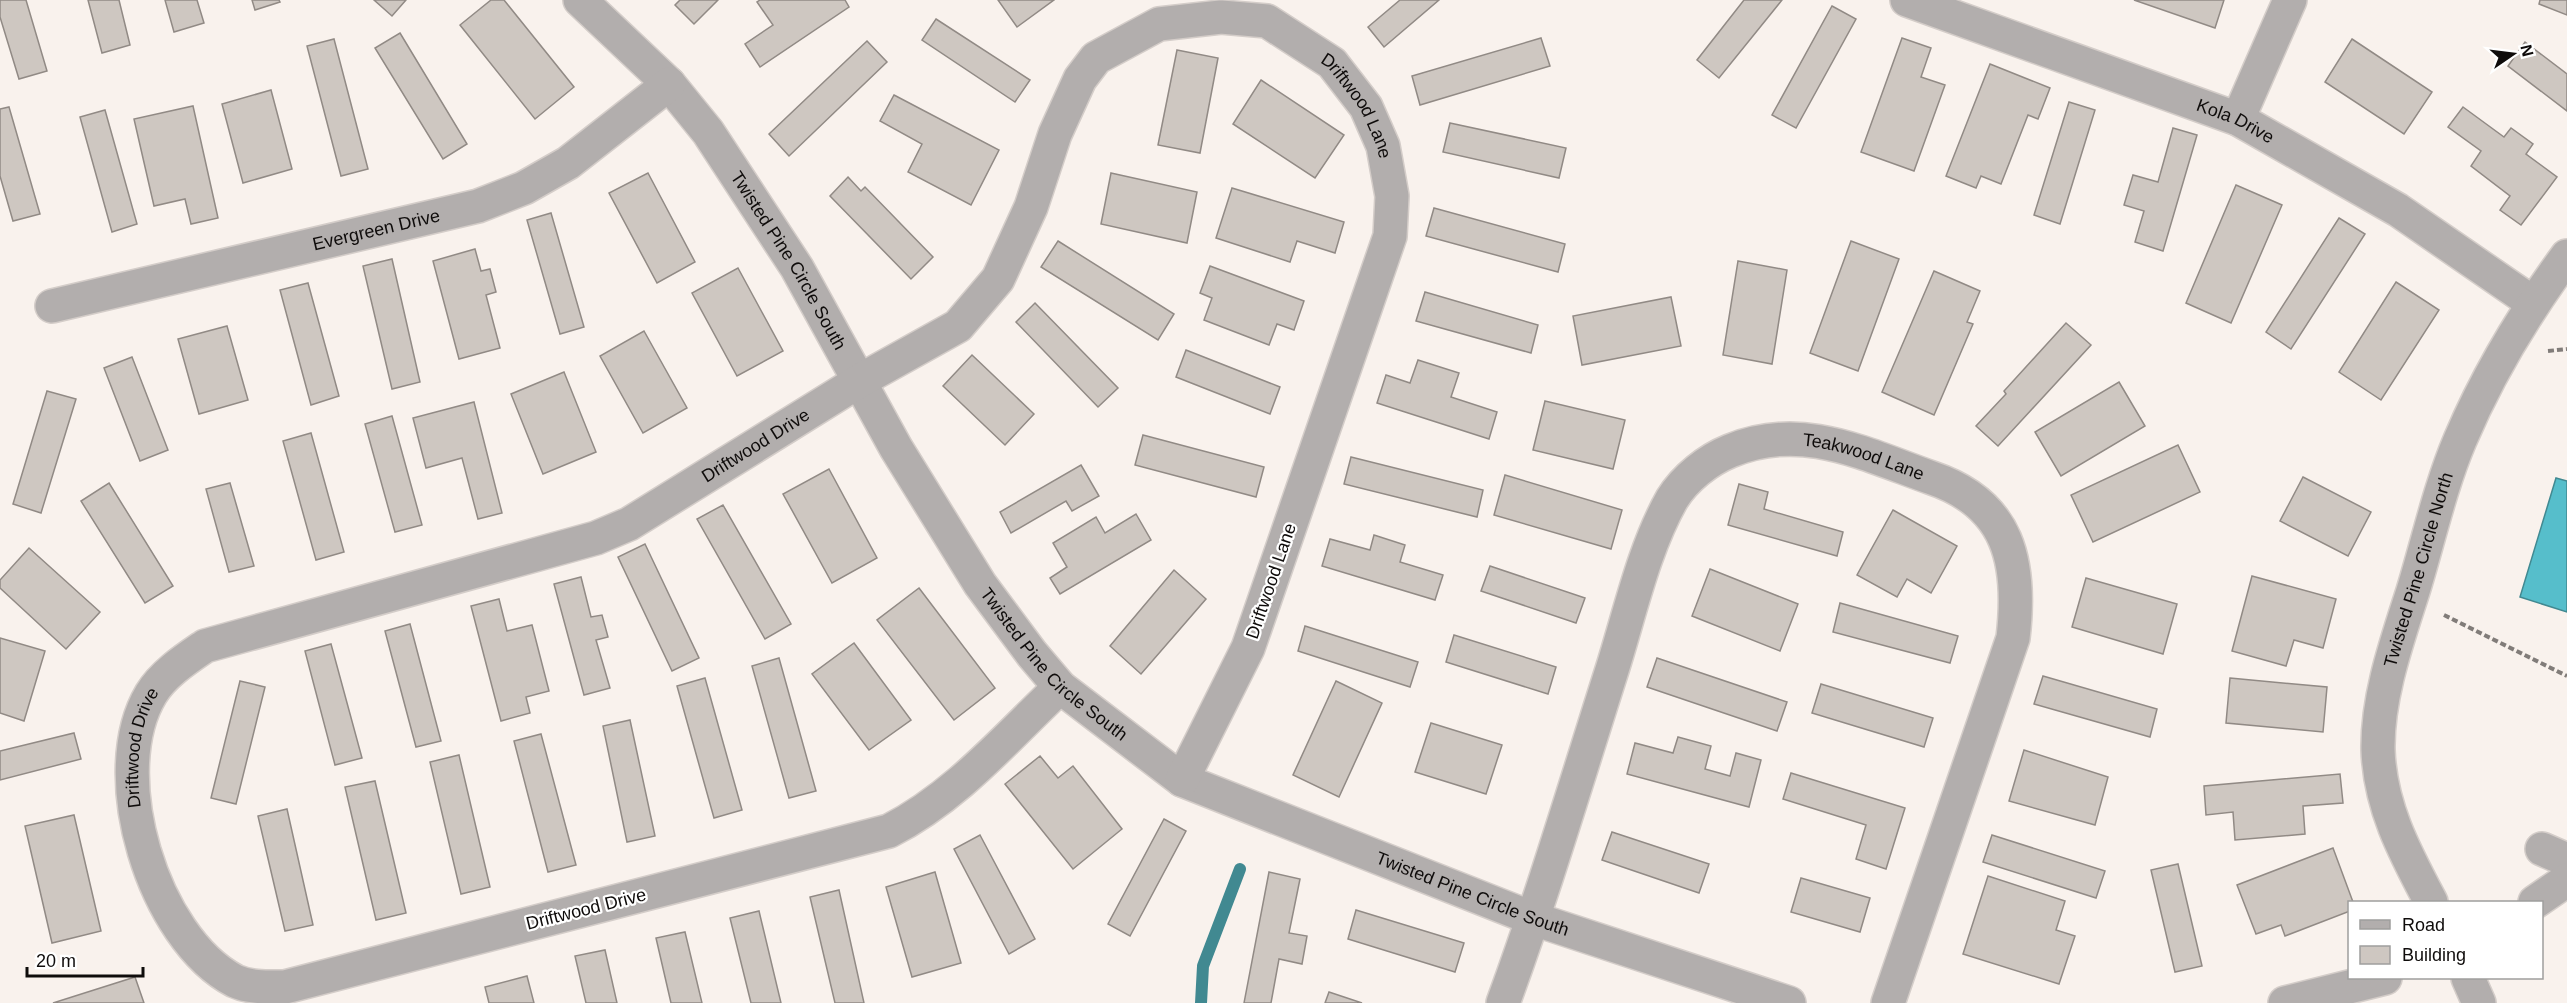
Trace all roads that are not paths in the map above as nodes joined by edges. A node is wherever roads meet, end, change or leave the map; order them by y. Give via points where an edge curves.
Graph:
1 (580, 0) edge
2 (1907, 0) edge
3 (2290, 0) edge
4 (669, 84) junction
5 (2238, 119) junction
6 (2567, 256) edge
7 (2533, 303) junction
8 (52, 306) dead end
9 (861, 380) junction
10 (1060, 687) junction
11 (1182, 780) junction
12 (2567, 880) edge
13 (2430, 901) edge
14 (2538, 901) edge
15 (1534, 919) junction
16 (2381, 979) edge
17 (2468, 979) edge
18 (1503, 1003) edge
19 (1789, 1003) edge
20 (1888, 1003) edge
21 (2286, 1003) edge
22 (2479, 1003) edge

1 - 4 street, Twisted Pine Circle South
2 - 5 street, Kola Drive
3 - 5 street
4 - 8 street, Evergreen Drive via 568,164 524,188 478,206
4 - 9 street, Twisted Pine Circle South via 708,132 796,268
5 - 7 street, Kola Drive via 2398,210
6 - 7 street, Twisted Pine Circle North
7 - 13 street, Twisted Pine Circle North via 2460,441 2395,649 2382,708 2378,750 2387,812
9 - 10 street, Twisted Pine Circle South via 896,448 980,584
9 - 10 street, Driftwood Drive via 629,524 596,538 280,623 205,646 184,660 151,694 134,734 130,782 153,875 167,910 194,950 217,969 237,982 285,987 889,831 949,793
9 - 11 street, Driftwood Lane via 958,326 998,279 1031,207 1055,134 1080,79 1096,58 1159,24 1221,18 1267,21 1332,63 1366,107 1383,146 1392,196 1390,236 1248,648
10 - 11 street, Twisted Pine Circle South
11 - 15 street, Twisted Pine Circle South
12 - 14 street
15 - 18 street, Teakwood Lane
15 - 19 street, Twisted Pine Circle South
15 - 20 street, Teakwood Lane via 1646,562 1673,498 1701,466 1729,451 1784,438 1828,442 1957,486 1986,507 1997,523 2012,570 2016,609 2013,638
16 - 21 street
17 - 22 street

